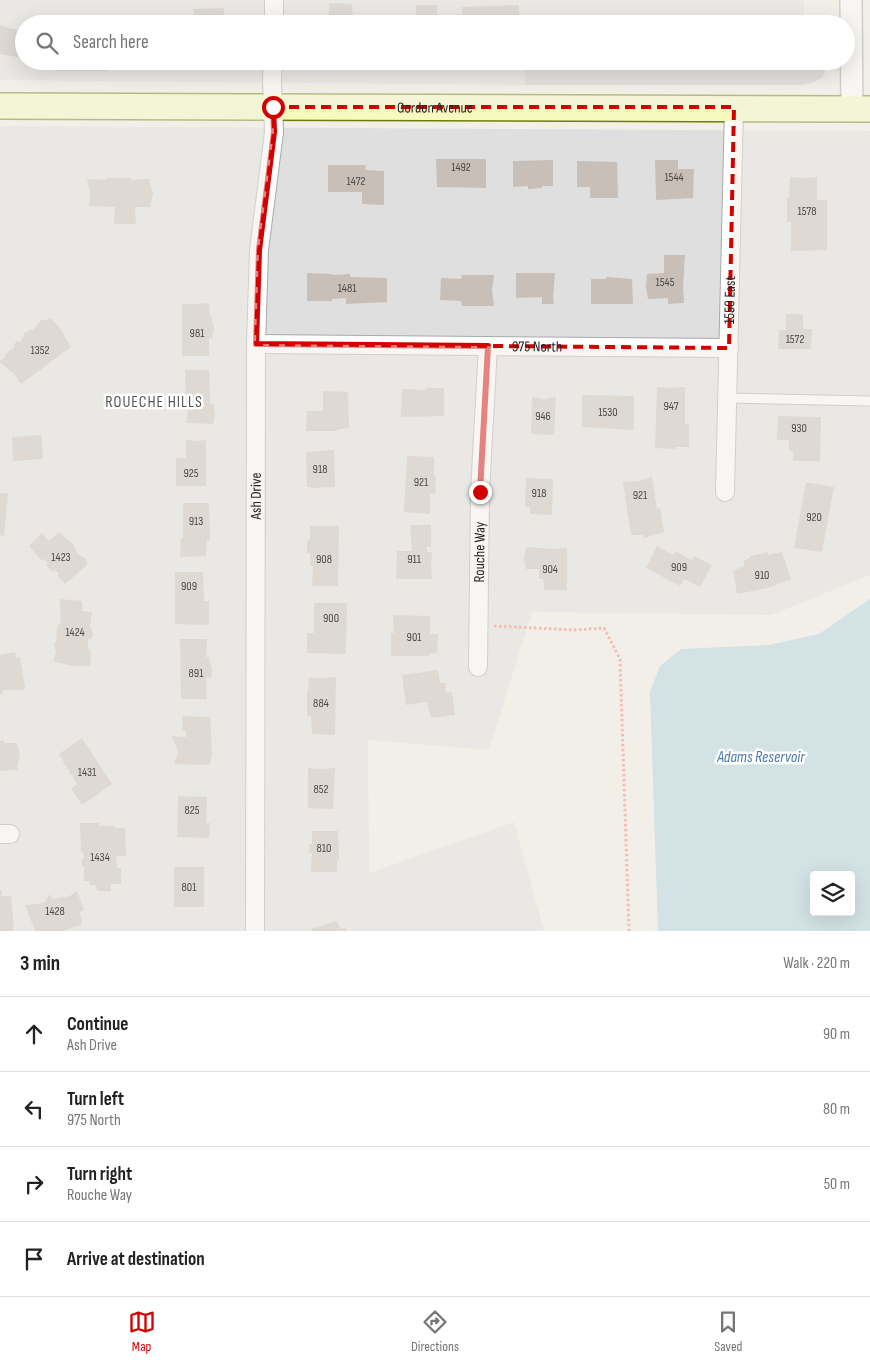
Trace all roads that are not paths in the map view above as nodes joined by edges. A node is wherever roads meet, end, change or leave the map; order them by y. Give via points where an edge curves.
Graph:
1 (274, 0) edge
2 (851, 0) edge
3 (274, 15) edge
4 (852, 15) edge
5 (855, 44) edge
6 (273, 70) edge
7 (0, 106) edge
8 (273, 107) junction
9 (734, 107) junction
10 (861, 109) edge
11 (256, 344) junction
12 (488, 346) junction
13 (729, 348) junction
14 (728, 398) junction
15 (870, 401) edge
16 (725, 492) dead end
17 (478, 666) dead end
18 (254, 931) edge

1 - 3 street
2 - 4 street
5 - 10 street
6 - 8 street, Ash Drive
7 - 8 main road, Gordon Avenue
8 - 9 main road, Gordon Avenue
8 - 11 street, Ash Drive via 274,132 259,250
9 - 10 main road, Gordon Avenue
9 - 13 street, 1550 East
11 - 12 street, 975 North
11 - 18 street, Ash Drive
12 - 13 street, 975 North
12 - 17 street, Rouche Way via 480,492
13 - 14 street, 1550 East
14 - 15 lane
14 - 16 street, 1550 East

